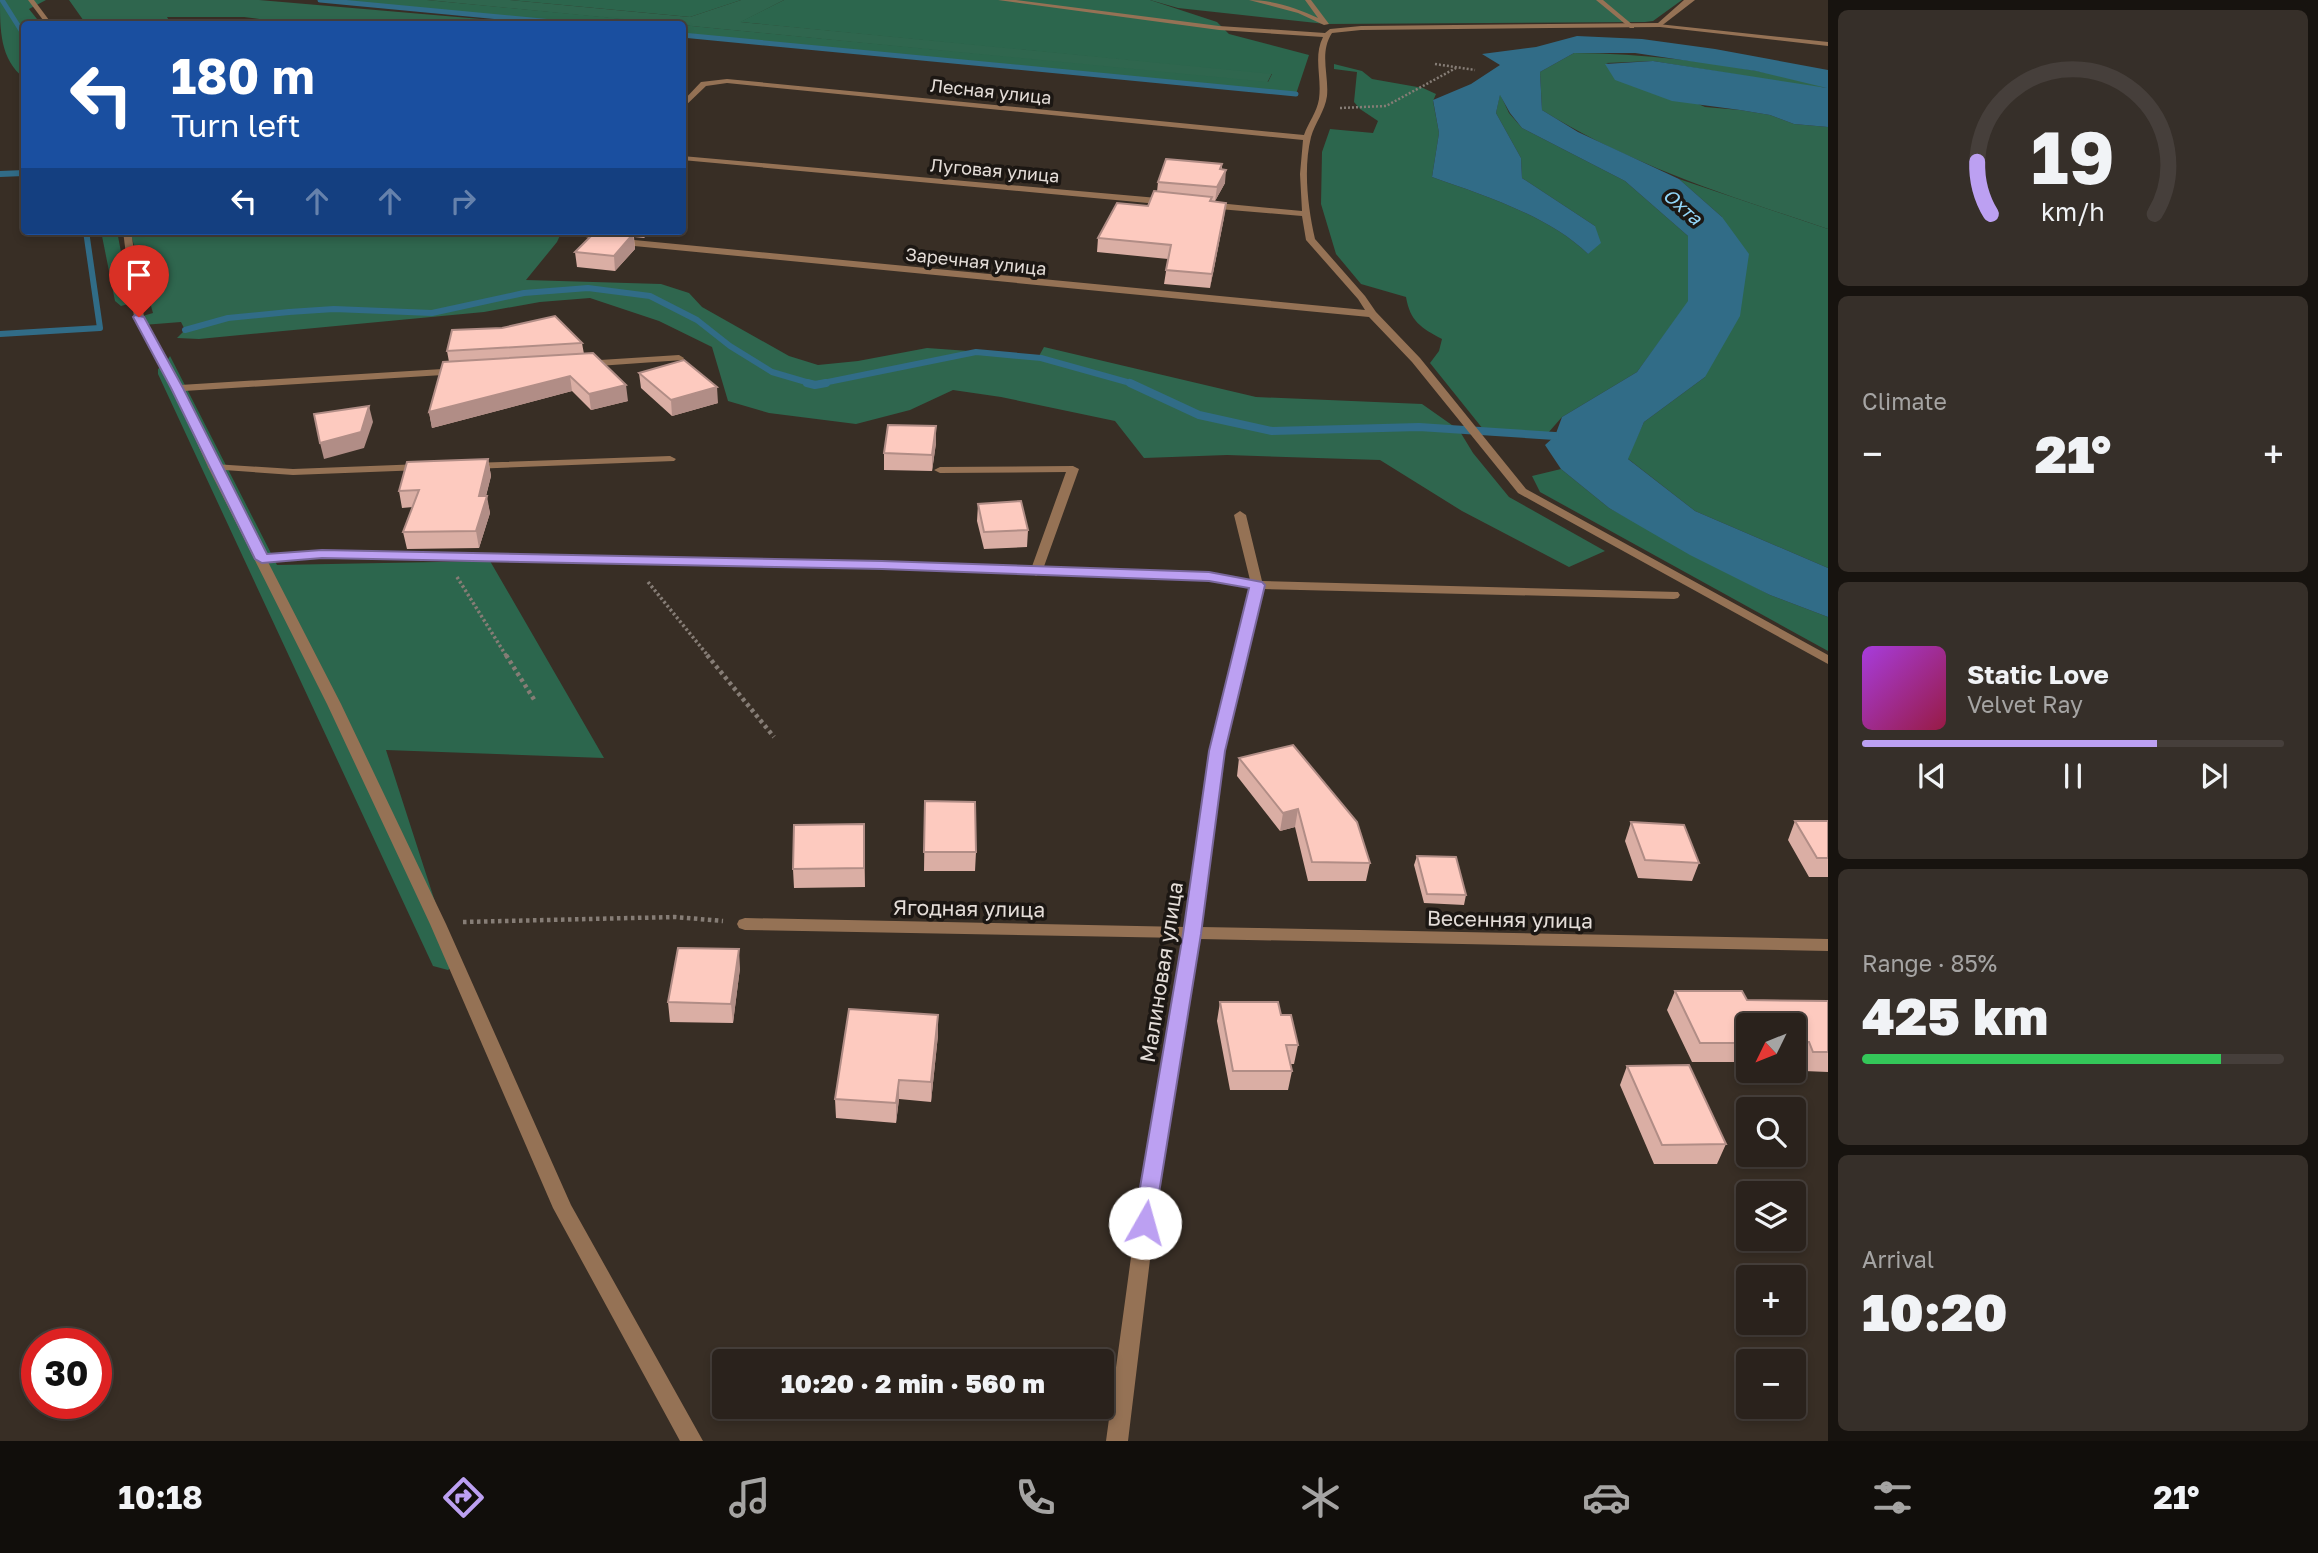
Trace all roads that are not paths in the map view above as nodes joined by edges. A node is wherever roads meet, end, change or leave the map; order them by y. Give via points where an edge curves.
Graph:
1 (30, 0) edge
2 (1000, 0) edge
3 (1252, 0) edge
4 (1308, 0) edge
5 (1599, 0) edge
6 (1692, 0) edge
7 (47, 21) edge
8 (1660, 25) junction
9 (1632, 27) junction
10 (1326, 35) junction
11 (1828, 44) edge
12 (686, 103) edge
13 (1307, 138) junction
14 (686, 158) edge
15 (1174, 202) edge
16 (1201, 205) edge
17 (1305, 214) junction
18 (128, 235) edge
19 (587, 235) edge
20 (1372, 314) junction
21 (679, 358) edge
22 (568, 365) edge
23 (470, 370) edge
24 (177, 388) junction
25 (670, 459) dead end
26 (460, 466) edge
27 (214, 467) junction
28 (432, 467) edge
29 (940, 470) dead end
30 (1240, 515) dead end
31 (262, 559) junction
32 (1036, 572) junction
33 (1257, 585) junction
34 (1674, 595) dead end
35 (1828, 660) edge
36 (745, 923) road end
37 (1192, 934) junction
38 (1828, 945) edge
39 (692, 1441) edge
40 (1117, 1441) edge

1 - 7 street
2 - 10 street via 1219,28
3 - 4 street via 1326,24
5 - 9 street
6 - 8 street
8 - 9 street
8 - 11 street
9 - 10 street via 1361,28 1338,29
10 - 13 street via 1321,55 1323,102
12 - 13 street, Лесная улица via 704,84 727,81
13 - 17 street
14 - 15 street, Луговая улица
16 - 17 street
17 - 20 street via 1311,240
18 - 24 street via 139,317
19 - 20 street, Заречная улица
20 - 35 street via 1416,360 1522,491
21 - 22 street
23 - 24 street
24 - 27 street
25 - 26 street
27 - 28 street via 293,472
27 - 31 street
29 - 32 street via 1073,469
30 - 33 street, Малиновая улица
31 - 32 street via 322,554 443,555
31 - 39 street via 438,923 563,1208
32 - 33 street via 1209,577
33 - 34 street
33 - 37 street, Малиновая улица via 1217,751
36 - 37 street, Ягодная улица
37 - 38 street, Весенняя улица
37 - 40 street, Малиновая улица via 1152,1169

